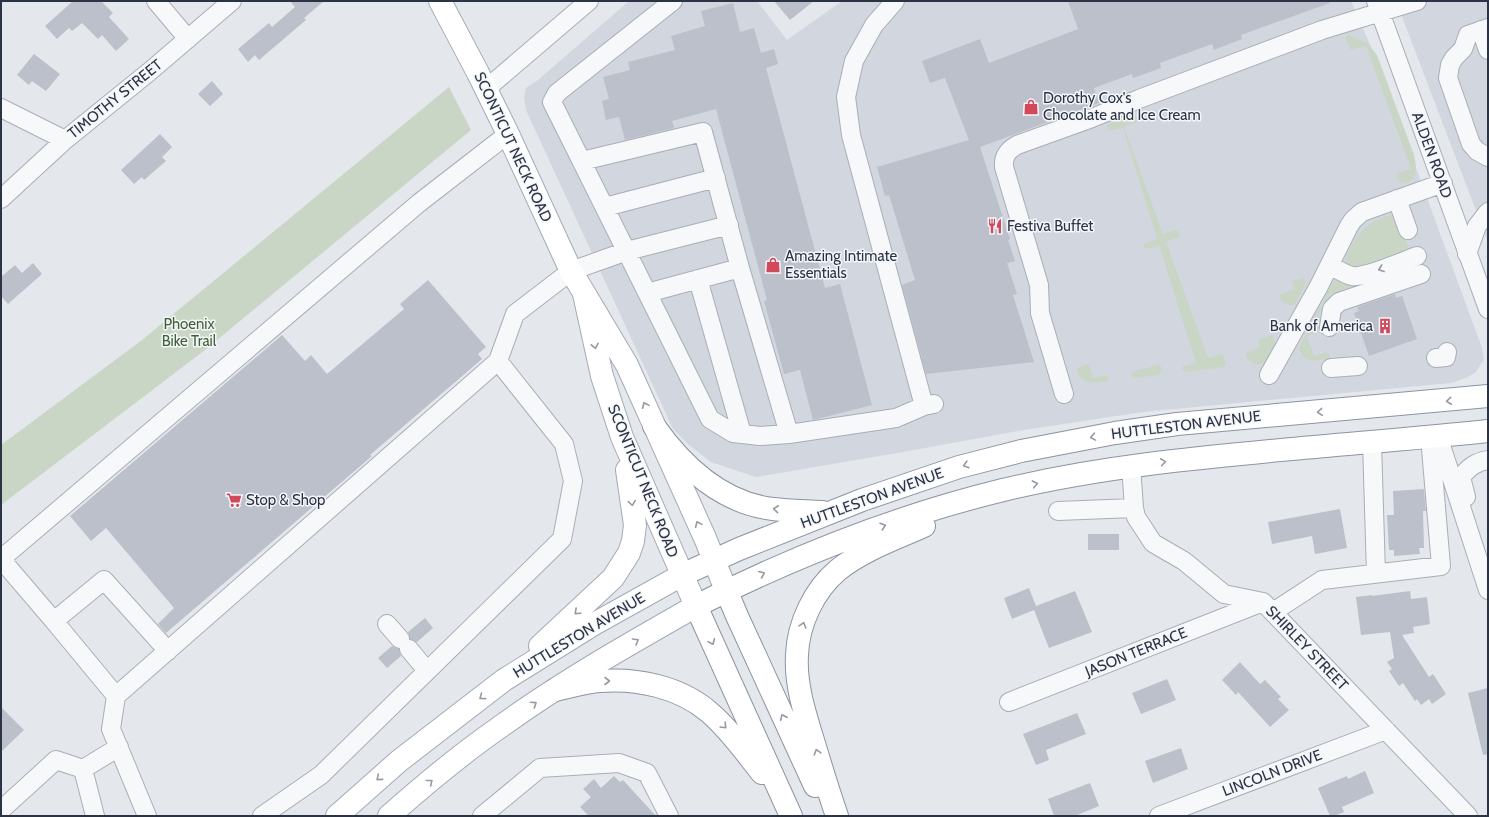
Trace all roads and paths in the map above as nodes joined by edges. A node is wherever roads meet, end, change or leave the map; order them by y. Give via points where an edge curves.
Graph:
1 (156, 1) edge
2 (232, 1) edge
3 (440, 1) edge
4 (589, 1) edge
5 (673, 1) edge
6 (895, 1) edge
7 (1417, 1) edge
8 (1378, 7) edge
9 (1484, 29) edge
10 (188, 39) junction
11 (1488, 50) edge
12 (1458, 53) junction
13 (486, 89) junction
14 (1, 108) edge
15 (508, 134) junction
16 (65, 140) junction
17 (1488, 147) edge
18 (1488, 157) edge
19 (582, 161) junction
20 (716, 178) junction
21 (1443, 183) junction
22 (1, 199) edge
23 (1398, 199) junction
24 (605, 207) junction
25 (1488, 212) edge
26 (728, 225) junction
27 (1408, 230) dead end
28 (627, 251) junction
29 (1467, 254) junction
30 (1417, 256) dead end
31 (1330, 265) junction
32 (740, 268) junction
33 (571, 271) junction
34 (1421, 274) dead end
35 (698, 279) junction
36 (648, 293) junction
37 (584, 294) junction
38 (1488, 308) edge
39 (1329, 327) dead end
40 (498, 361) junction
41 (1269, 375) dead end
42 (1064, 394) dead end
43 (1488, 396) edge
44 (654, 426) junction
45 (1488, 431) edge
46 (742, 434) junction
47 (789, 434) junction
48 (1434, 436) junction
49 (622, 437) junction
50 (1372, 442) junction
51 (1488, 460) edge
52 (1131, 466) junction
53 (1002, 491) junction
54 (1134, 508) junction
55 (1058, 511) dead end
56 (829, 513) junction
57 (714, 560) junction
58 (1488, 567) edge
59 (1376, 574) junction
60 (682, 575) junction
61 (726, 590) junction
62 (1488, 590) edge
63 (696, 606) junction
64 (1268, 607) junction
65 (54, 621) junction
66 (387, 624) dead end
67 (168, 651) junction
68 (428, 671) junction
69 (504, 680) junction
70 (554, 690) junction
71 (116, 696) junction
72 (1009, 702) dead end
73 (1386, 730) junction
74 (119, 747) junction
75 (83, 769) junction
76 (787, 808) edge
77 (1, 810) edge
78 (1460, 814) edge
79 (96, 816) edge
80 (147, 816) edge
81 (262, 816) edge
82 (337, 816) edge
83 (389, 816) edge
84 (482, 816) edge
85 (669, 816) edge
86 (830, 816) edge
87 (837, 816) edge
88 (1159, 816) edge

1 - 10 street
2 - 10 street, TIMOTHY STREET
3 - 13 main road, SCONTICUT NECK ROAD
4 - 13 street
5 - 19 street via 557,93 552,102
6 - 47 street via 874,25 854,61 846,97 851,135 929,405 896,418
7 - 8 street
8 - 21 street, ALDEN ROAD
8 - 42 street via 1017,145 1008,152 1004,167 1039,285 1040,313
9 - 11 street
9 - 12 street via 1468,35
10 - 16 street, TIMOTHY STREET
12 - 17 street via 1461,62 1457,71 1458,81 1478,137
12 - 18 street via 1449,70 1450,87 1471,144
13 - 15 main road, SCONTICUT NECK ROAD
14 - 16 street
15 - 33 main road, SCONTICUT NECK ROAD
15 - 65 street via 413,208 2,559
16 - 22 street, TIMOTHY STREET
19 - 20 street via 703,132
19 - 24 street
20 - 24 street
20 - 26 street
21 - 23 street
21 - 29 street, ALDEN ROAD
23 - 27 street
23 - 31 street via 1358,215 1349,226
24 - 28 street
25 - 29 street via 1476,226
26 - 28 street
26 - 32 street
28 - 33 street
28 - 36 street
29 - 38 street, ALDEN ROAD
30 -> 31 street via 1358,276
31 - 41 street
32 - 35 street
32 - 47 street
33 - 37 main road, SCONTICUT NECK ROAD
33 - 40 street via 515,314
34 - 39 street via 1339,302 1332,309
35 - 36 street
35 - 46 street
36 - 46 street via 710,419 733,433
44 -> 37 main road, SCONTICUT NECK ROAD via 627,365
37 -> 49 main road, SCONTICUT NECK ROAD via 602,376
40 - 67 street
40 - 68 street via 564,444 574,481 562,539
43 -> 56 main road, HUTTLESTON AVENUE via 1206,421 1115,433 991,458 928,477
56 -> 44 main road via 772,509 737,500 692,470 669,448
57 -> 44 main road, SCONTICUT NECK ROAD
45 - 48 main road, HUTTLESTON AVENUE
46 - 47 street
48 - 50 main road, HUTTLESTON AVENUE
48 - 59 street, JASON TERRACE via 1441,566
48 - 62 street
49 - 60 main road, SCONTICUT NECK ROAD
49 -> 69 main road via 635,525 629,553 613,578
52 -> 50 main road, HUTTLESTON AVENUE
50 - 59 street
51 - 58 street via 1468,468 1461,477
53 -> 52 main road, HUTTLESTON AVENUE
52 - 54 street, SHIRLEY STREET
61 -> 53 main road, HUTTLESTON AVENUE via 853,536
87 -> 53 main road via 806,719 799,683 797,654 802,624 807,612 826,582 852,560
54 - 55 street
54 - 64 street, SHIRLEY STREET via 1136,517 1153,543 1184,561 1224,594
56 - 57 main road, HUTTLESTON AVENUE
57 - 60 main road, HUTTLESTON AVENUE
57 - 61 main road, SCONTICUT NECK ROAD
59 - 64 street, JASON TERRACE via 1322,580
60 - 63 main road, SCONTICUT NECK ROAD
60 - 69 main road, HUTTLESTON AVENUE via 594,624
61 - 63 main road, HUTTLESTON AVENUE
86 -> 61 main road, SCONTICUT NECK ROAD
70 -> 63 main road, HUTTLESTON AVENUE
63 -> 76 main road, SCONTICUT NECK ROAD
64 - 72 street, JASON TERRACE
64 - 73 street, SHIRLEY STREET
65 - 67 street via 104,580
65 - 71 street
66 - 68 street
67 - 71 street
68 - 81 street via 320,775
69 -> 82 main road, HUTTLESTON AVENUE via 399,761
70 -> 76 main road via 598,681 620,681 655,686 693,701 722,724
83 -> 70 main road, HUTTLESTON AVENUE via 475,745
71 - 74 street via 111,728
73 - 78 street, SHIRLEY STREET
73 - 88 street, LINCOLN DRIVE
74 - 75 street
74 - 80 street
75 - 77 street via 56,760
75 - 79 street
84 - 85 street via 540,768 619,763 647,773

